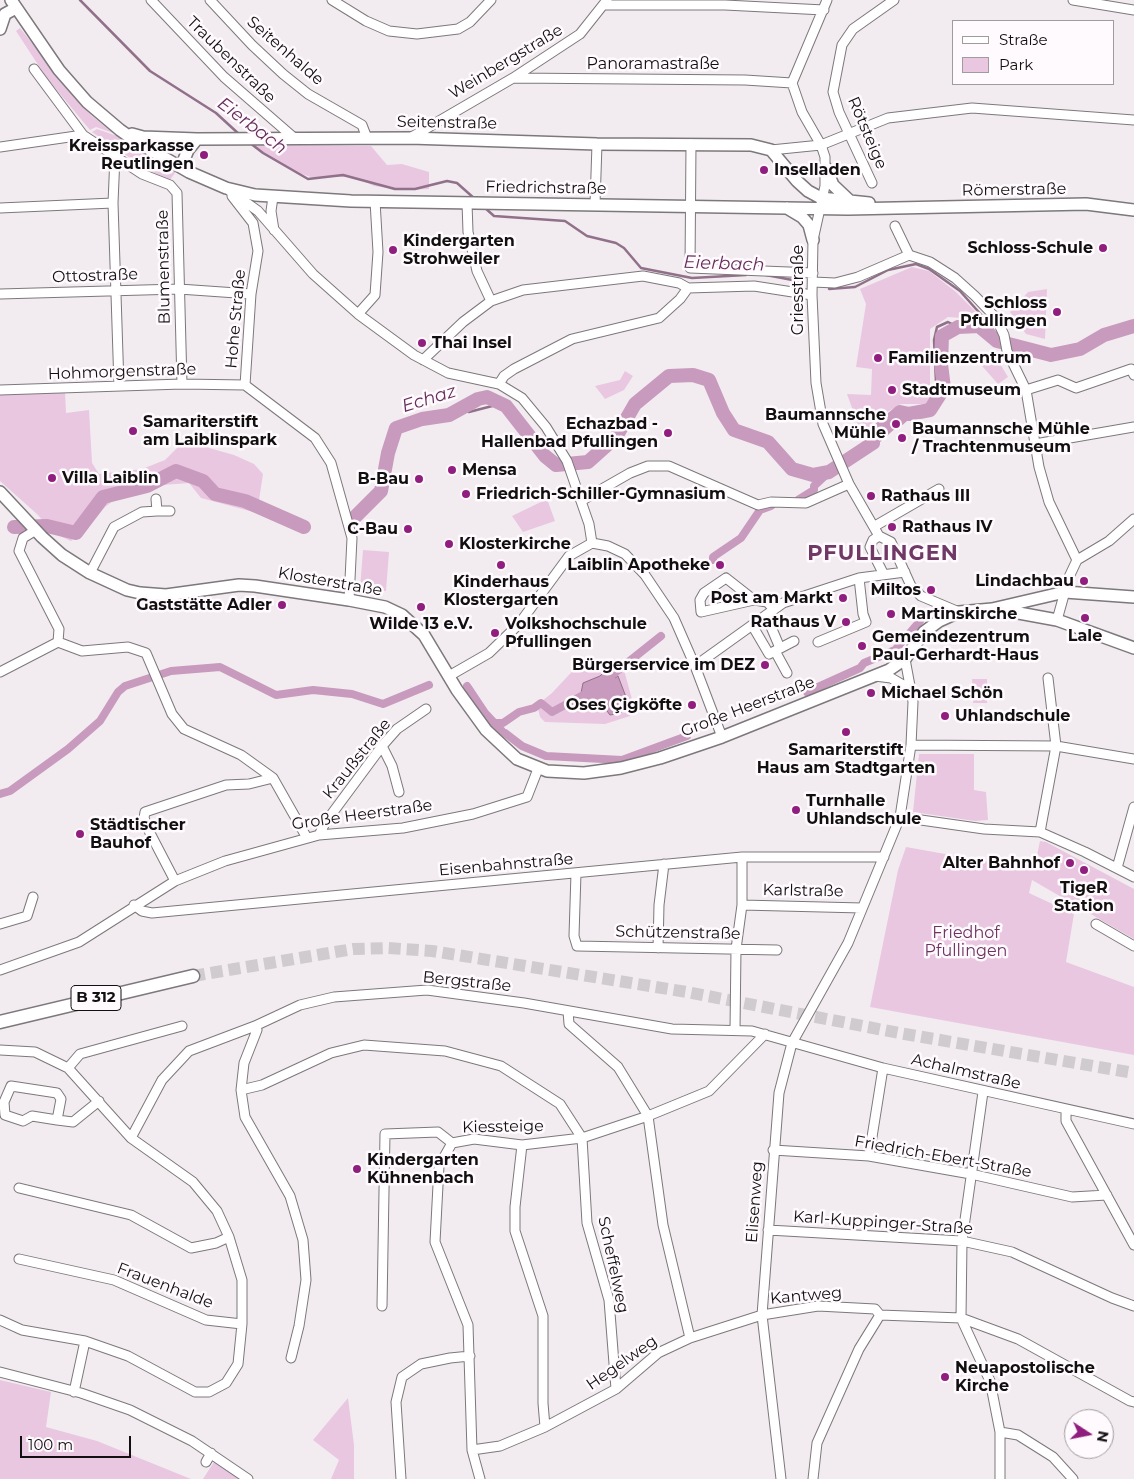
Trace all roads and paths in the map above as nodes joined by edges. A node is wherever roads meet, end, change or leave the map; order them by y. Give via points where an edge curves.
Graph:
1 (151, 0) edge
2 (210, 0) edge
3 (332, 0) edge
4 (491, 0) edge
5 (827, 0) edge
6 (894, 0) edge
7 (1073, 0) edge
8 (606, 3) edge
9 (14, 4) edge
10 (824, 10) junction
11 (1134, 10) edge
12 (0, 29) edge
13 (34, 69) dead end
14 (513, 78) junction
15 (792, 83) junction
16 (1134, 120) edge
17 (123, 132) junction
18 (849, 134) junction
19 (83, 135) junction
20 (293, 137) junction
21 (367, 138) junction
22 (410, 138) junction
23 (197, 140) junction
24 (597, 144) junction
25 (691, 144) junction
26 (821, 145) junction
27 (0, 147) edge
28 (771, 150) junction
29 (115, 156) junction
30 (181, 167) junction
31 (826, 168) junction
32 (872, 183) dead end
33 (226, 188) junction
34 (273, 197) junction
35 (375, 201) junction
36 (850, 201) junction
37 (113, 203) junction
38 (467, 203) junction
39 (820, 203) junction
40 (595, 204) junction
41 (690, 205) junction
42 (786, 207) junction
43 (894, 207) junction
44 (0, 208) edge
45 (1134, 210) edge
46 (895, 226) dead end
47 (274, 230) junction
48 (813, 240) junction
49 (909, 255) junction
50 (813, 283) junction
51 (179, 288) junction
52 (688, 288) junction
53 (115, 291) junction
54 (0, 294) edge
55 (251, 294) junction
56 (491, 301) junction
57 (358, 314) junction
58 (423, 360) junction
59 (1134, 375) edge
60 (182, 384) junction
61 (499, 384) junction
62 (245, 385) junction
63 (119, 386) junction
64 (0, 390) edge
65 (1026, 390) junction
66 (1134, 427) edge
67 (1035, 444) junction
68 (849, 484) junction
69 (938, 489) dead end
70 (0, 492) edge
71 (156, 499) dead end
72 (581, 501) junction
73 (157, 511) junction
74 (170, 511) dead end
75 (1134, 519) edge
76 (875, 526) junction
77 (39, 534) junction
78 (879, 536) junction
79 (592, 543) junction
80 (1077, 560) junction
81 (905, 572) junction
82 (90, 573) junction
83 (883, 573) junction
84 (859, 578) junction
85 (1065, 592) junction
86 (1134, 597) edge
87 (349, 600) junction
88 (754, 600) junction
89 (992, 608) junction
90 (770, 612) junction
91 (959, 612) junction
92 (1057, 620) junction
93 (752, 625) junction
94 (794, 641) dead end
95 (58, 642) junction
96 (818, 642) dead end
97 (1134, 648) edge
98 (777, 650) junction
99 (904, 659) junction
100 (695, 666) junction
101 (0, 672) edge
102 (787, 673) dead end
103 (449, 676) junction
104 (870, 676) junction
105 (1048, 678) dead end
106 (913, 702) junction
107 (426, 708) dead end
108 (722, 737) junction
109 (911, 745) junction
110 (382, 746) junction
111 (1056, 746) junction
112 (1134, 759) edge
113 (538, 769) junction
114 (273, 778) junction
115 (399, 792) dead end
116 (1134, 807) edge
117 (900, 817) junction
118 (1040, 832) junction
119 (319, 835) junction
120 (307, 838) junction
121 (742, 857) junction
122 (884, 857) junction
123 (664, 864) junction
124 (1117, 868) junction
125 (576, 873) junction
126 (1134, 877) edge
127 (175, 881) junction
128 (33, 897) dead end
129 (134, 905) junction
130 (742, 905) junction
131 (862, 908) junction
132 (0, 924) edge
133 (1096, 924) dead end
134 (1134, 946) edge
135 (658, 948) junction
136 (736, 949) junction
137 (777, 950) dead end
138 (0, 970) edge
139 (193, 976) tunnel mouth
140 (568, 1011) junction
141 (0, 1022) edge
142 (182, 1026) dead end
143 (255, 1026) junction
144 (735, 1030) junction
145 (765, 1034) junction
146 (792, 1043) junction
147 (0, 1050) edge
148 (68, 1068) junction
149 (883, 1068) junction
150 (241, 1090) junction
151 (983, 1092) junction
152 (99, 1101) junction
153 (1066, 1110) junction
154 (648, 1116) junction
155 (57, 1120) junction
156 (1134, 1124) edge
157 (131, 1138) junction
158 (582, 1138) junction
159 (452, 1143) junction
160 (522, 1145) junction
161 (773, 1150) junction
162 (869, 1156) junction
163 (971, 1174) junction
164 (19, 1188) dead end
165 (1107, 1195) junction
166 (768, 1230) junction
167 (229, 1237) junction
168 (962, 1241) junction
169 (1134, 1245) edge
170 (19, 1259) dead end
171 (382, 1306) dead end
172 (1134, 1306) edge
173 (762, 1315) junction
174 (880, 1315) junction
175 (961, 1318) junction
176 (0, 1320) edge
177 (242, 1324) junction
178 (690, 1338) junction
179 (85, 1341) junction
180 (470, 1356) junction
181 (290, 1358) dead end
182 (0, 1372) edge
183 (616, 1389) junction
184 (74, 1392) junction
185 (1134, 1402) edge
186 (545, 1426) junction
187 (1000, 1432) junction
188 (472, 1450) junction
189 (211, 1453) junction
190 (206, 1462) dead end
191 (248, 1479) edge
192 (401, 1479) edge
193 (480, 1479) edge
194 (781, 1479) edge
195 (813, 1479) edge
196 (1000, 1479) edge
197 (1073, 1479) edge

1 - 20 street, Traubenstraße via 224,77
2 - 21 street, Seitenhalde via 283,74 308,94 357,121
3 - 4 street via 389,31 417,34 458,29 470,22
5 - 10 street
6 - 18 street, Rötsteige via 854,29 842,45 833,92
7 - 11 street
8 - 10 street
8 - 14 street, Weinbergstraße via 580,34
9 - 12 main road via 5,14
9 - 17 main road, Friedrichstraße via 59,70 87,102
10 - 15 street
13 - 19 street, Blumenstraße
14 - 15 street, Panoramastraße
14 - 22 street, Weinbergstraße
15 - 26 street, Griesstraße via 802,112
16 - 18 street, Seitenstraße via 972,108 888,118
17 - 23 main road, Seitenstraße via 143,138
17 - 30 main road, Friedrichstraße
18 - 26 street, Seitenstraße
18 - 32 street, Rötsteige
19 - 27 street
19 - 29 street, Blumenstraße
20 - 21 main road, Seitenstraße
20 - 23 main road, Seitenstraße
21 - 22 main road, Seitenstraße
22 - 24 main road, Seitenstraße
23 - 30 main road via 188,150
24 - 25 main road, Seitenstraße
24 - 40 street
25 - 28 main road, Seitenstraße via 751,145
25 - 41 street
26 - 28 street, Seitenstraße
26 - 31 street, Griesstraße
28 - 39 main road
29 - 37 street
29 - 51 street, Blumenstraße via 142,174 170,185 177,193
30 - 33 main road, Friedrichstraße
31 - 36 main road via 833,185
31 - 39 street, Griesstraße
33 - 34 main road, Friedrichstraße
33 - 47 street via 258,211
33 - 55 street, Hohe Straße via 253,224 258,251
34 - 35 main road, Friedrichstraße
34 - 47 street
35 - 38 main road, Friedrichstraße
35 - 57 street via 376,295
36 - 39 main road, Römerstraße
36 - 43 main road, Römerstraße
37 - 44 street
37 - 53 street
38 - 40 main road, Friedrichstraße
38 - 56 street via 468,232 477,271
39 - 42 main road, Friedrichstraße
39 - 43 main road, Römerstraße
39 - 48 street, Griesstraße
40 - 41 main road, Friedrichstraße
41 - 42 main road, Friedrichstraße
41 - 50 street via 690,268
42 - 48 main road via 805,219
43 - 45 main road, Römerstraße via 1086,204
46 - 49 street
47 - 57 street via 313,274
48 - 50 street, Griesstraße
49 - 50 street via 858,277 834,283
49 - 65 street via 930,262 955,278 996,318 1007,351
50 - 52 street
50 - 68 street, Griesstraße via 816,383 823,424
51 - 53 street, Ottostraße
51 - 55 street, Ottostraße
51 - 60 street, Blumenstraße
52 - 56 street via 679,282 643,276 523,290
52 - 61 street via 658,318 572,339 514,369
53 - 54 street, Ottostraße
53 - 63 street
55 - 62 street, Hohe Straße
56 - 58 street
57 - 58 street
58 - 61 street via 448,373
59 - 65 street via 1131,369 1076,388 1058,380
60 - 62 street, Hohmorgenstraße
60 - 63 street, Hohmorgenstraße
61 - 72 street via 522,398 546,427 567,461
62 - 87 street, Hohe Straße via 315,438 331,463 350,528
63 - 64 street, Hohmorgenstraße
65 - 67 street
66 - 67 street
67 - 80 street via 1049,502
68 - 72 street via 806,503 758,505 669,466 648,466
68 - 76 street, Griesstraße
69 - 76 street
70 - 77 main road, Klosterstraße
71 - 73 street
72 - 79 street
73 - 74 street
73 - 82 street via 142,512 114,526
75 - 80 street via 1109,541
76 - 78 street, Griesstraße
77 - 82 main road, Klosterstraße via 62,555
77 - 95 street via 23,538 19,551 59,628
78 - 81 street via 891,542
78 - 83 street via 870,547
79 - 100 street via 624,554 663,600
79 - 103 street via 569,556 519,624 489,653
80 - 85 street
81 - 83 street
81 - 91 street via 911,586 921,596
82 - 87 main road, Klosterstraße via 140,593 166,595 239,586
83 - 84 street
84 - 90 street via 791,600
84 - 96 street via 866,622
85 - 86 main road
85 - 89 main road
85 - 92 street
87 - 103 main road, Klosterstraße via 385,607 412,622 436,652
88 - 88 street via 709,612 701,612 700,600 704,593 726,578
88 - 90 street via 767,602
89 - 91 main road
89 - 92 main road
90 - 93 street
90 - 98 street
91 - 99 main road via 924,632
92 - 97 main road
93 - 98 street via 769,654
93 - 100 street
94 - 98 street
95 - 101 street
95 - 114 street via 82,651 128,647 146,653 172,714 184,729 241,755
98 - 102 street
99 - 104 main road, Große Heerstraße via 889,670
99 - 106 street, Elisenweg
100 - 108 street
103 - 113 main road, Große Heerstraße via 486,730 517,759
104 - 106 street via 891,678 903,685
104 - 108 main road, Große Heerstraße
105 - 111 street
106 - 109 street, Elisenweg
107 - 110 street, Kraußstraße via 397,729
108 - 113 main road, Große Heerstraße via 621,768 584,773
109 - 111 street
109 - 117 street, Elisenweg
110 - 115 street
110 - 119 street, Kraußstraße via 324,823
111 - 112 street
111 - 118 street
113 - 119 street, Große Heerstraße via 527,797 474,814 403,828
114 - 120 street
114 - 127 street via 226,785 145,812 150,833
116 - 124 street
117 - 118 street via 984,829
117 - 122 street, Elisenweg
118 - 124 street
119 - 120 street, Große Heerstraße
120 - 127 street, Große Heerstraße via 238,856
121 - 122 street, Eisenbahnstraße
121 - 123 street, Eisenbahnstraße
121 - 130 street
122 - 131 street, Elisenweg
123 - 125 street, Eisenbahnstraße
123 - 135 street
124 - 126 street
125 - 129 street, Eisenbahnstraße via 152,913
125 - 135 street, Schützenstraße via 574,936 579,947
127 - 129 street, Große Heerstraße
128 - 132 street via 27,916
129 - 138 street, Große Heerstraße via 79,942
130 - 131 street, Karlstraße
130 - 136 street
131 - 146 street, Elisenweg via 848,943
133 - 134 street
135 - 136 street, Schützenstraße
136 - 137 street, Schützenstraße
136 - 144 street
139 - 141 main road, B 312
140 - 143 street, Bergstraße via 427,990 334,997 300,1006
140 - 144 street, Bergstraße via 672,1029
140 - 154 street via 569,1024 618,1067
142 - 148 street via 80,1054
143 - 150 street via 257,1030 244,1064
143 - 157 street, Bergstraße via 188,1051 162,1080
144 - 145 street, Bergstraße
145 - 146 street, Bergstraße
145 - 154 street, Kiessteige via 709,1091
146 - 149 street, Achalmstraße
146 - 161 street, Elisenweg via 778,1093
147 - 148 street via 35,1052
148 - 152 street
149 - 151 street, Achalmstraße
149 - 162 street
150 - 158 street, Scheffelweg via 262,1086 331,1053 364,1045 445,1051 501,1066 560,1104
150 - 181 street via 245,1117 290,1196 303,1240 306,1280
151 - 153 street, Achalmstraße
151 - 163 street
152 - 155 street via 73,1122
152 - 157 street
153 - 156 street, Achalmstraße
153 - 165 street via 1066,1121
154 - 158 street, Kiessteige
154 - 178 street via 663,1225
155 - 155 street via 32,1116 22,1121 6,1115 4,1102 11,1086 57,1093 60,1099
157 - 167 street via 192,1182 216,1211
158 - 160 street, Kiessteige
158 - 183 street, Scheffelweg via 587,1223 609,1300
159 - 160 street, Kiessteige via 474,1139
159 - 171 street, Kiessteige via 438,1132 385,1134
159 - 180 street via 439,1166 435,1242 468,1326
160 - 186 street via 515,1231 542,1316
161 - 162 street, Friedrich-Ebert-Straße
161 - 166 street, Elisenweg
162 - 163 street, Friedrich-Ebert-Straße
163 - 165 street, Friedrich-Ebert-Straße via 1072,1197
163 - 168 street
164 - 167 street via 131,1215 191,1248
165 - 169 street
166 - 168 street, Karl-Kuppinger-Straße
166 - 173 street, Elisenweg
167 - 177 street via 242,1280
168 - 172 street, Karl-Kuppinger-Straße via 1012,1252
168 - 175 street
170 - 177 street, Frauenhalde via 114,1280 206,1320
173 - 174 street, Kantweg via 818,1306 874,1309
173 - 178 street, Hegelweg
173 - 194 street, Elisenweg
174 - 175 street, Kantweg
174 - 195 street via 859,1349 817,1443
175 - 185 street, Kantweg via 1018,1339
175 - 187 street via 990,1381
176 - 179 street via 22,1330
177 - 179 street via 238,1364 226,1383 209,1392 195,1392 128,1356
178 - 183 street, Hegelweg via 658,1353
179 - 184 street
180 - 188 street
180 - 192 street via 421,1364 402,1377 396,1402
182 - 184 street
183 - 186 street, Hegelweg
184 - 189 street via 130,1410 176,1431
186 - 188 street, Hegelweg via 500,1446
187 - 196 street
187 - 197 street via 1018,1435 1053,1457
188 - 193 street
189 - 190 street
189 - 191 street

